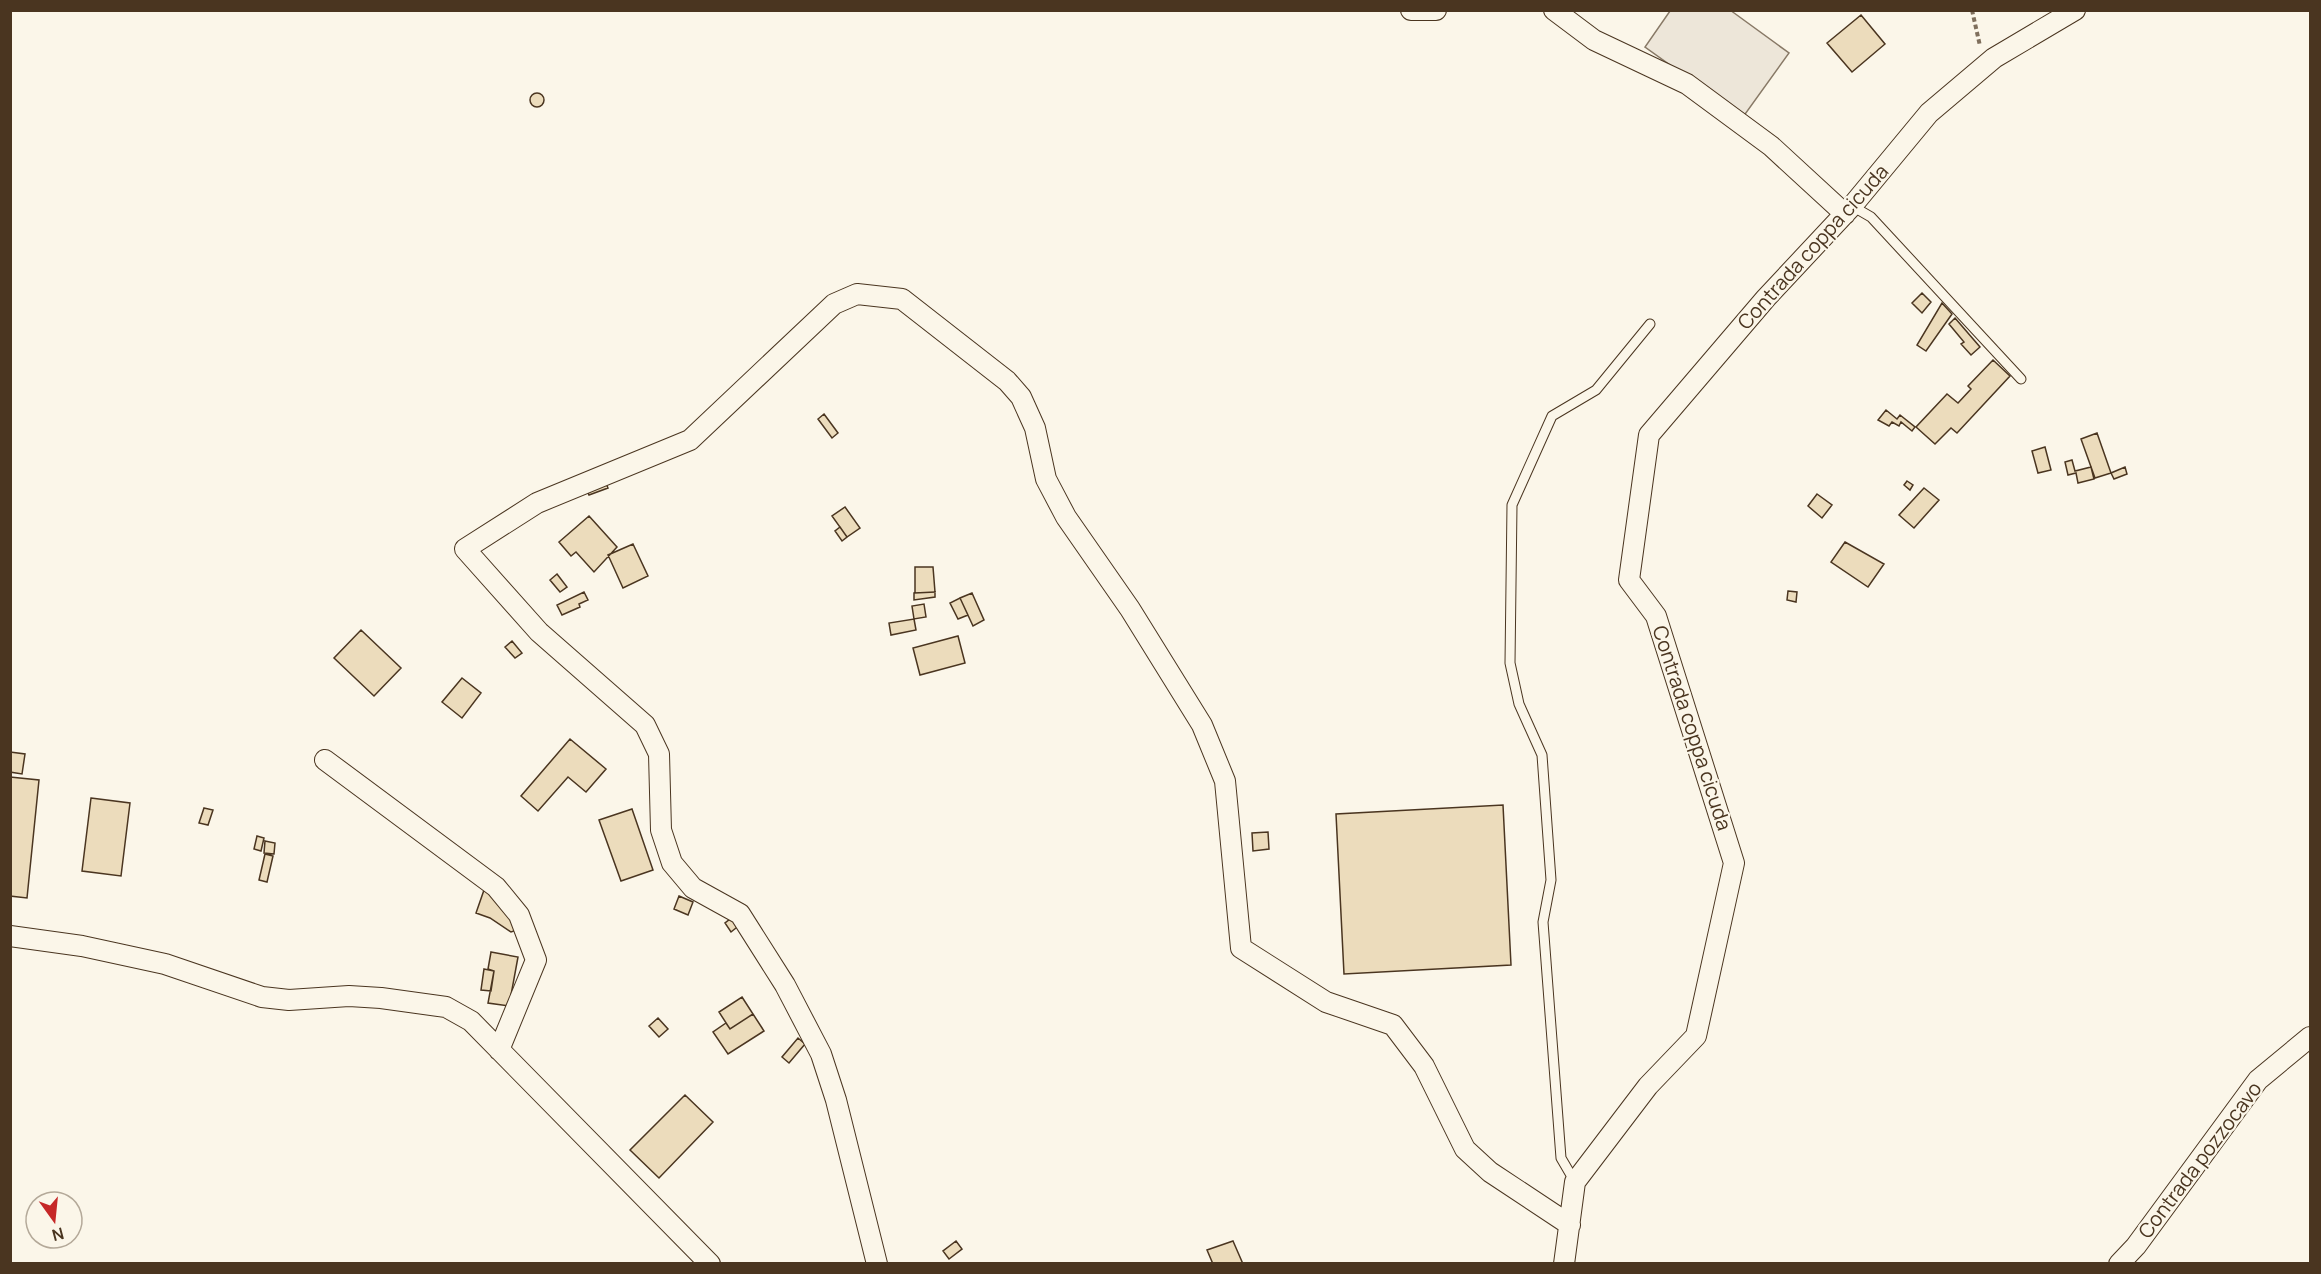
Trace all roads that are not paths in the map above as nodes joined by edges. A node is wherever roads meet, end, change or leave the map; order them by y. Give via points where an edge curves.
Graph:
1 (1410, 10) edge
2 (1436, 10) edge
3 (1554, 10) edge
4 (2075, 10) edge
5 (1848, 210) junction
6 (1650, 324) dead end
7 (2021, 379) dead end
8 (325, 760) dead end
9 (10, 936) edge
10 (2310, 1037) edge
11 (499, 1050) junction
12 (1575, 1182) junction
13 (1570, 1226) junction
14 (710, 1263) edge
15 (877, 1263) edge
16 (1564, 1263) edge
17 (2119, 1263) edge

1 - 2 street
3 - 5 street via 1594,40 1687,84
4 - 5 street, Contrada coppa cicuda via 1994,58 1929,113
5 - 7 lane via 1871,217
5 - 12 street, Contrada coppa cicuda via 1766,298 1649,435 1629,580 1656,616 1734,862 1696,1036 1648,1086
6 - 12 lane via 1596,390 1552,416 1512,505 1510,663 1519,704 1542,755 1551,880 1543,922 1561,1158
8 - 11 street via 496,887 519,915 536,960
9 - 11 street via 165,964 262,997 290,1000 349,996 446,1007 471,1020
10 - 17 street, Contrada pozzocavo via 2258,1080 2136,1246
11 - 14 street
12 - 13 street
13 - 15 street via 1490,1172 1466,1149 1425,1066 1393,1026 1326,1002 1241,948 1225,781 1202,725 1130,609 1066,517 1046,479 1035,428 1021,397 1007,381 902,299 857,294 834,304 690,440 537,502 465,549 539,632 645,725 659,754 661,830 672,863 693,888 740,914 821,1054
13 - 16 street

